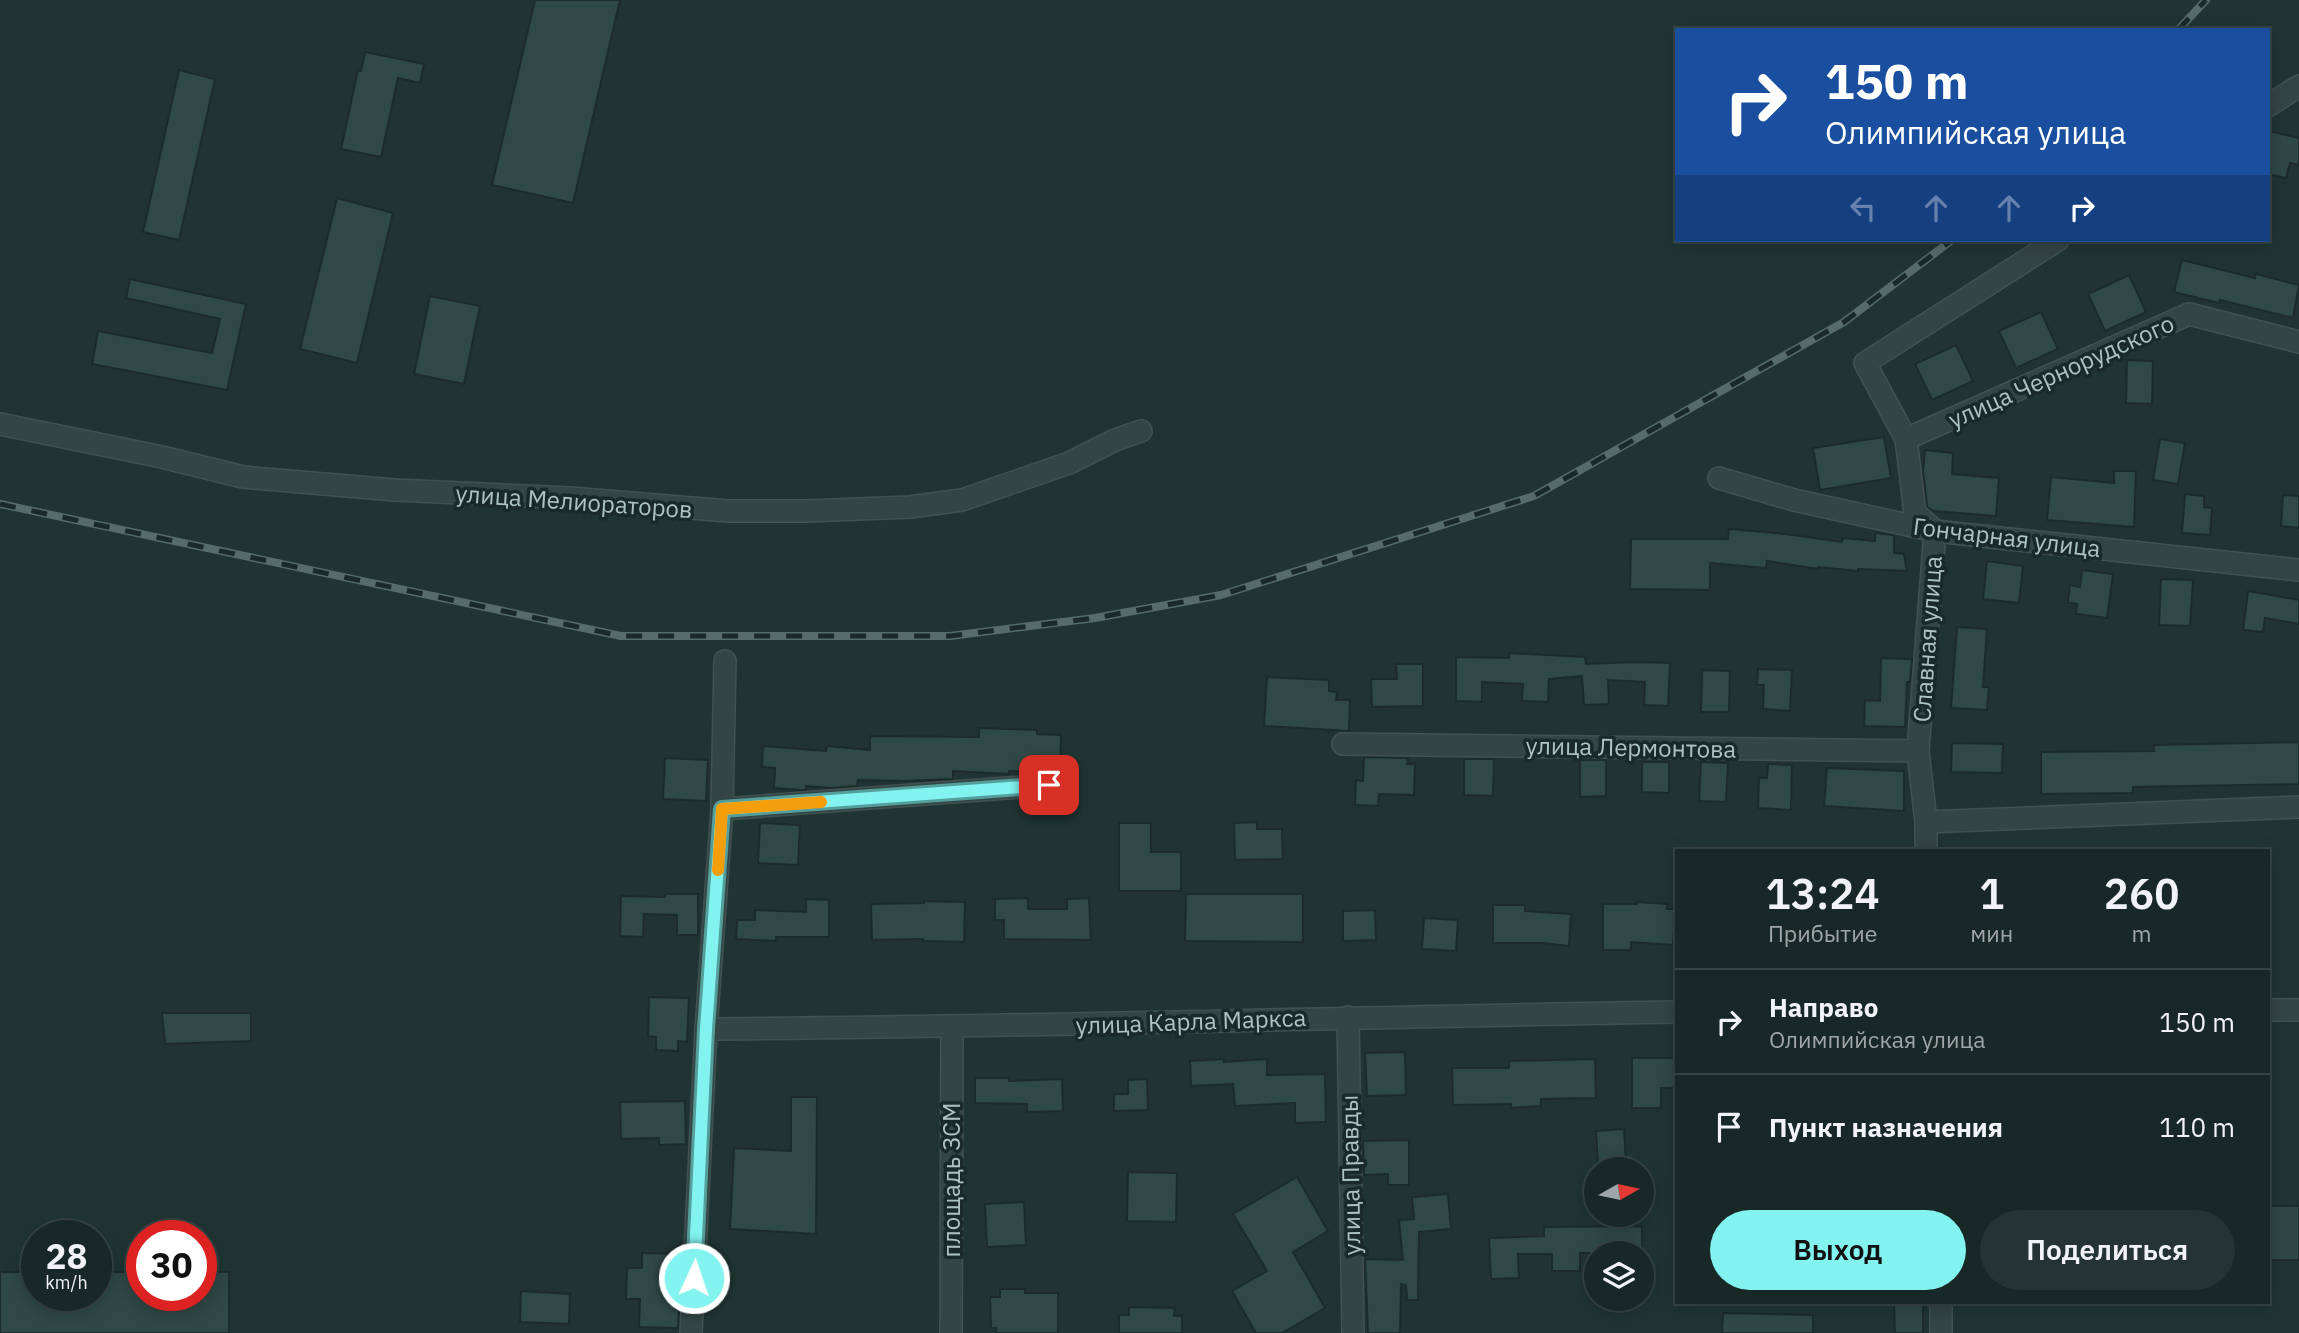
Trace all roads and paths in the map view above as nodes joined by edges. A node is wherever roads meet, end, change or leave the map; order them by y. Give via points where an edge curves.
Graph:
1 (2299, 86) edge
2 (2270, 105) edge
3 (2055, 242) edge
4 (2299, 342) edge
5 (0, 424) edge
6 (1141, 431) dead end
7 (1906, 439) junction
8 (1719, 478) dead end
9 (1935, 531) junction
10 (2299, 570) edge
11 (725, 661) dead end
12 (1343, 744) dead end
13 (1919, 751) junction
14 (1049, 785) dead end
15 (2299, 807) edge
16 (722, 809) junction
17 (1926, 822) junction
18 (1926, 849) edge
19 (2270, 1010) edge
20 (2299, 1010) edge
21 (1675, 1012) edge
22 (1348, 1017) junction
23 (952, 1027) junction
24 (706, 1029) junction
25 (1941, 1304) edge
26 (691, 1333) edge
27 (951, 1333) edge
28 (1353, 1333) edge
29 (1941, 1333) edge

1 - 2 street
3 - 7 street, Славная улица via 1865,363
4 - 7 street, улица Чернорудского via 2189,314
5 - 6 street, улица Мелиораторов via 243,477 728,511 910,507 962,500 1069,463
7 - 9 street, Славная улица via 1915,513
8 - 9 street, Гончарная улица
9 - 10 street, Гончарная улица
9 - 13 street, Славная улица
11 - 16 street
12 - 13 street, улица Лермонтова
13 - 17 street, Славная улица
14 - 16 street
15 - 17 street
16 - 24 street
17 - 18 street, Славная улица
19 - 20 street
21 - 22 street, улица Карла Маркса
22 - 23 street, улица Карла Маркса
22 - 28 street, улица Правды
23 - 24 street, улица Карла Маркса
23 - 27 street, площадь ЗСМ
24 - 26 street
25 - 29 street

